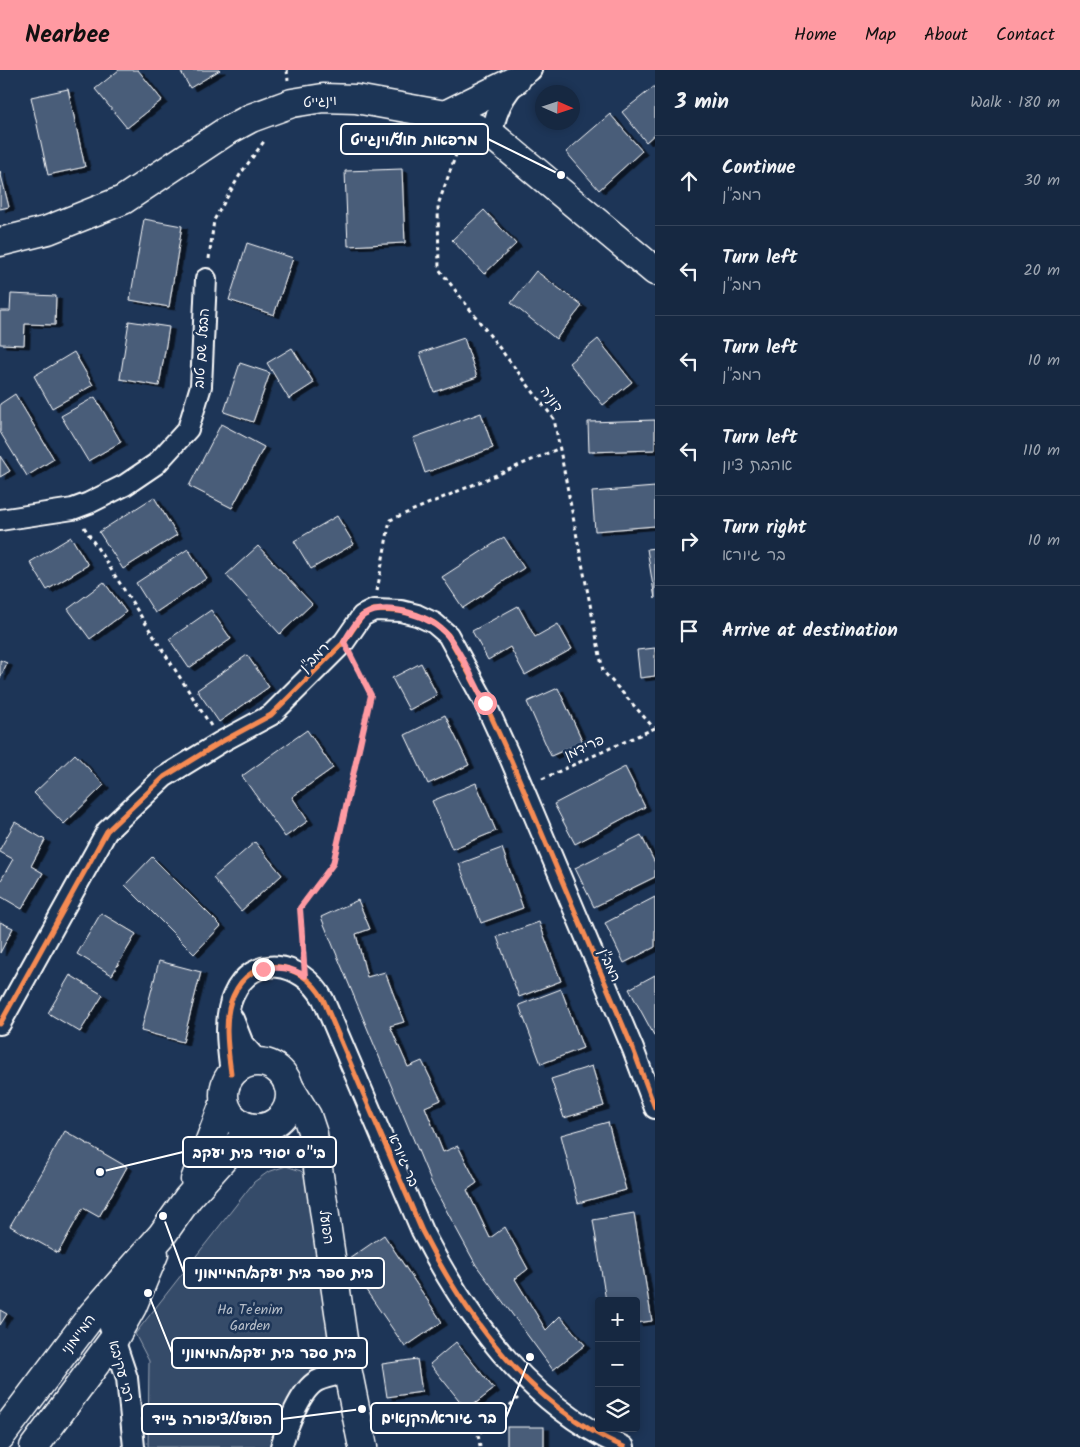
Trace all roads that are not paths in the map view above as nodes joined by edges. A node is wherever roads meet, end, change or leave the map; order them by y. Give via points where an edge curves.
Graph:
1 (524, 75) edge
2 (456, 120) junction
3 (492, 135) junction
4 (0, 242) edge
5 (628, 249) junction
6 (655, 258) edge
7 (655, 272) edge
8 (206, 279) road end
9 (0, 520) edge
10 (232, 998) junction
11 (0, 1024) edge
12 (259, 1062) junction
13 (231, 1073) junction
14 (288, 1085) junction
15 (224, 1104) junction
16 (655, 1108) edge
17 (262, 1128) junction
18 (317, 1155) junction
19 (188, 1198) junction
20 (162, 1235) junction
21 (107, 1296) junction
22 (114, 1340) junction
23 (348, 1373) junction
24 (0, 1437) edge
25 (34, 1447) edge
26 (134, 1447) edge
27 (281, 1447) edge
28 (363, 1447) edge
29 (624, 1447) edge

1 - 2 street
1 - 3 street via 500,103
2 - 3 street, וינגייט
2 - 4 street, וינגייט via 356,99 323,98 292,103 251,118 225,132 123,200 48,230
3 - 5 street, וינגייט
5 - 6 street, וינגייט
5 - 7 street, וינגייט
8 - 9 street, הבעל שם טוב via 200,386 188,429 156,464 125,485 73,509
10 - 12 street via 236,1032
10 - 13 street, בר גיורא via 228,1023
10 - 29 street, בר גיורא via 244,980 263,969 278,966 292,969 316,986 441,1268 498,1349 552,1405 594,1434
11 - 16 street, רמב"ן via 107,831 164,777 271,715 344,642 362,616 374,610 401,611 417,614 448,635 485,703 523,787
12 - 13 street via 239,1066
12 - 14 street via 277,1069
13 - 15 street via 226,1082
14 - 17 street via 289,1100 284,1114
14 - 18 street, הפועל via 307,1116
15 - 17 street via 236,1122 246,1127
15 - 19 street, המיימוני
17 - 18 street via 300,1136
17 - 19 street, המיימוני via 232,1149
18 - 23 street, הפועל
19 - 20 street, המיימוני
20 - 21 street, המיימוני
20 - 22 street, המיימוני via 132,1307
21 - 22 street, רבי עקיבא
21 - 24 street, המיימוני
22 - 25 street, המיימוני
22 - 26 street, רבי עקיבא via 127,1378
23 - 27 street via 315,1382 307,1390 293,1414
23 - 28 street, הפועל

